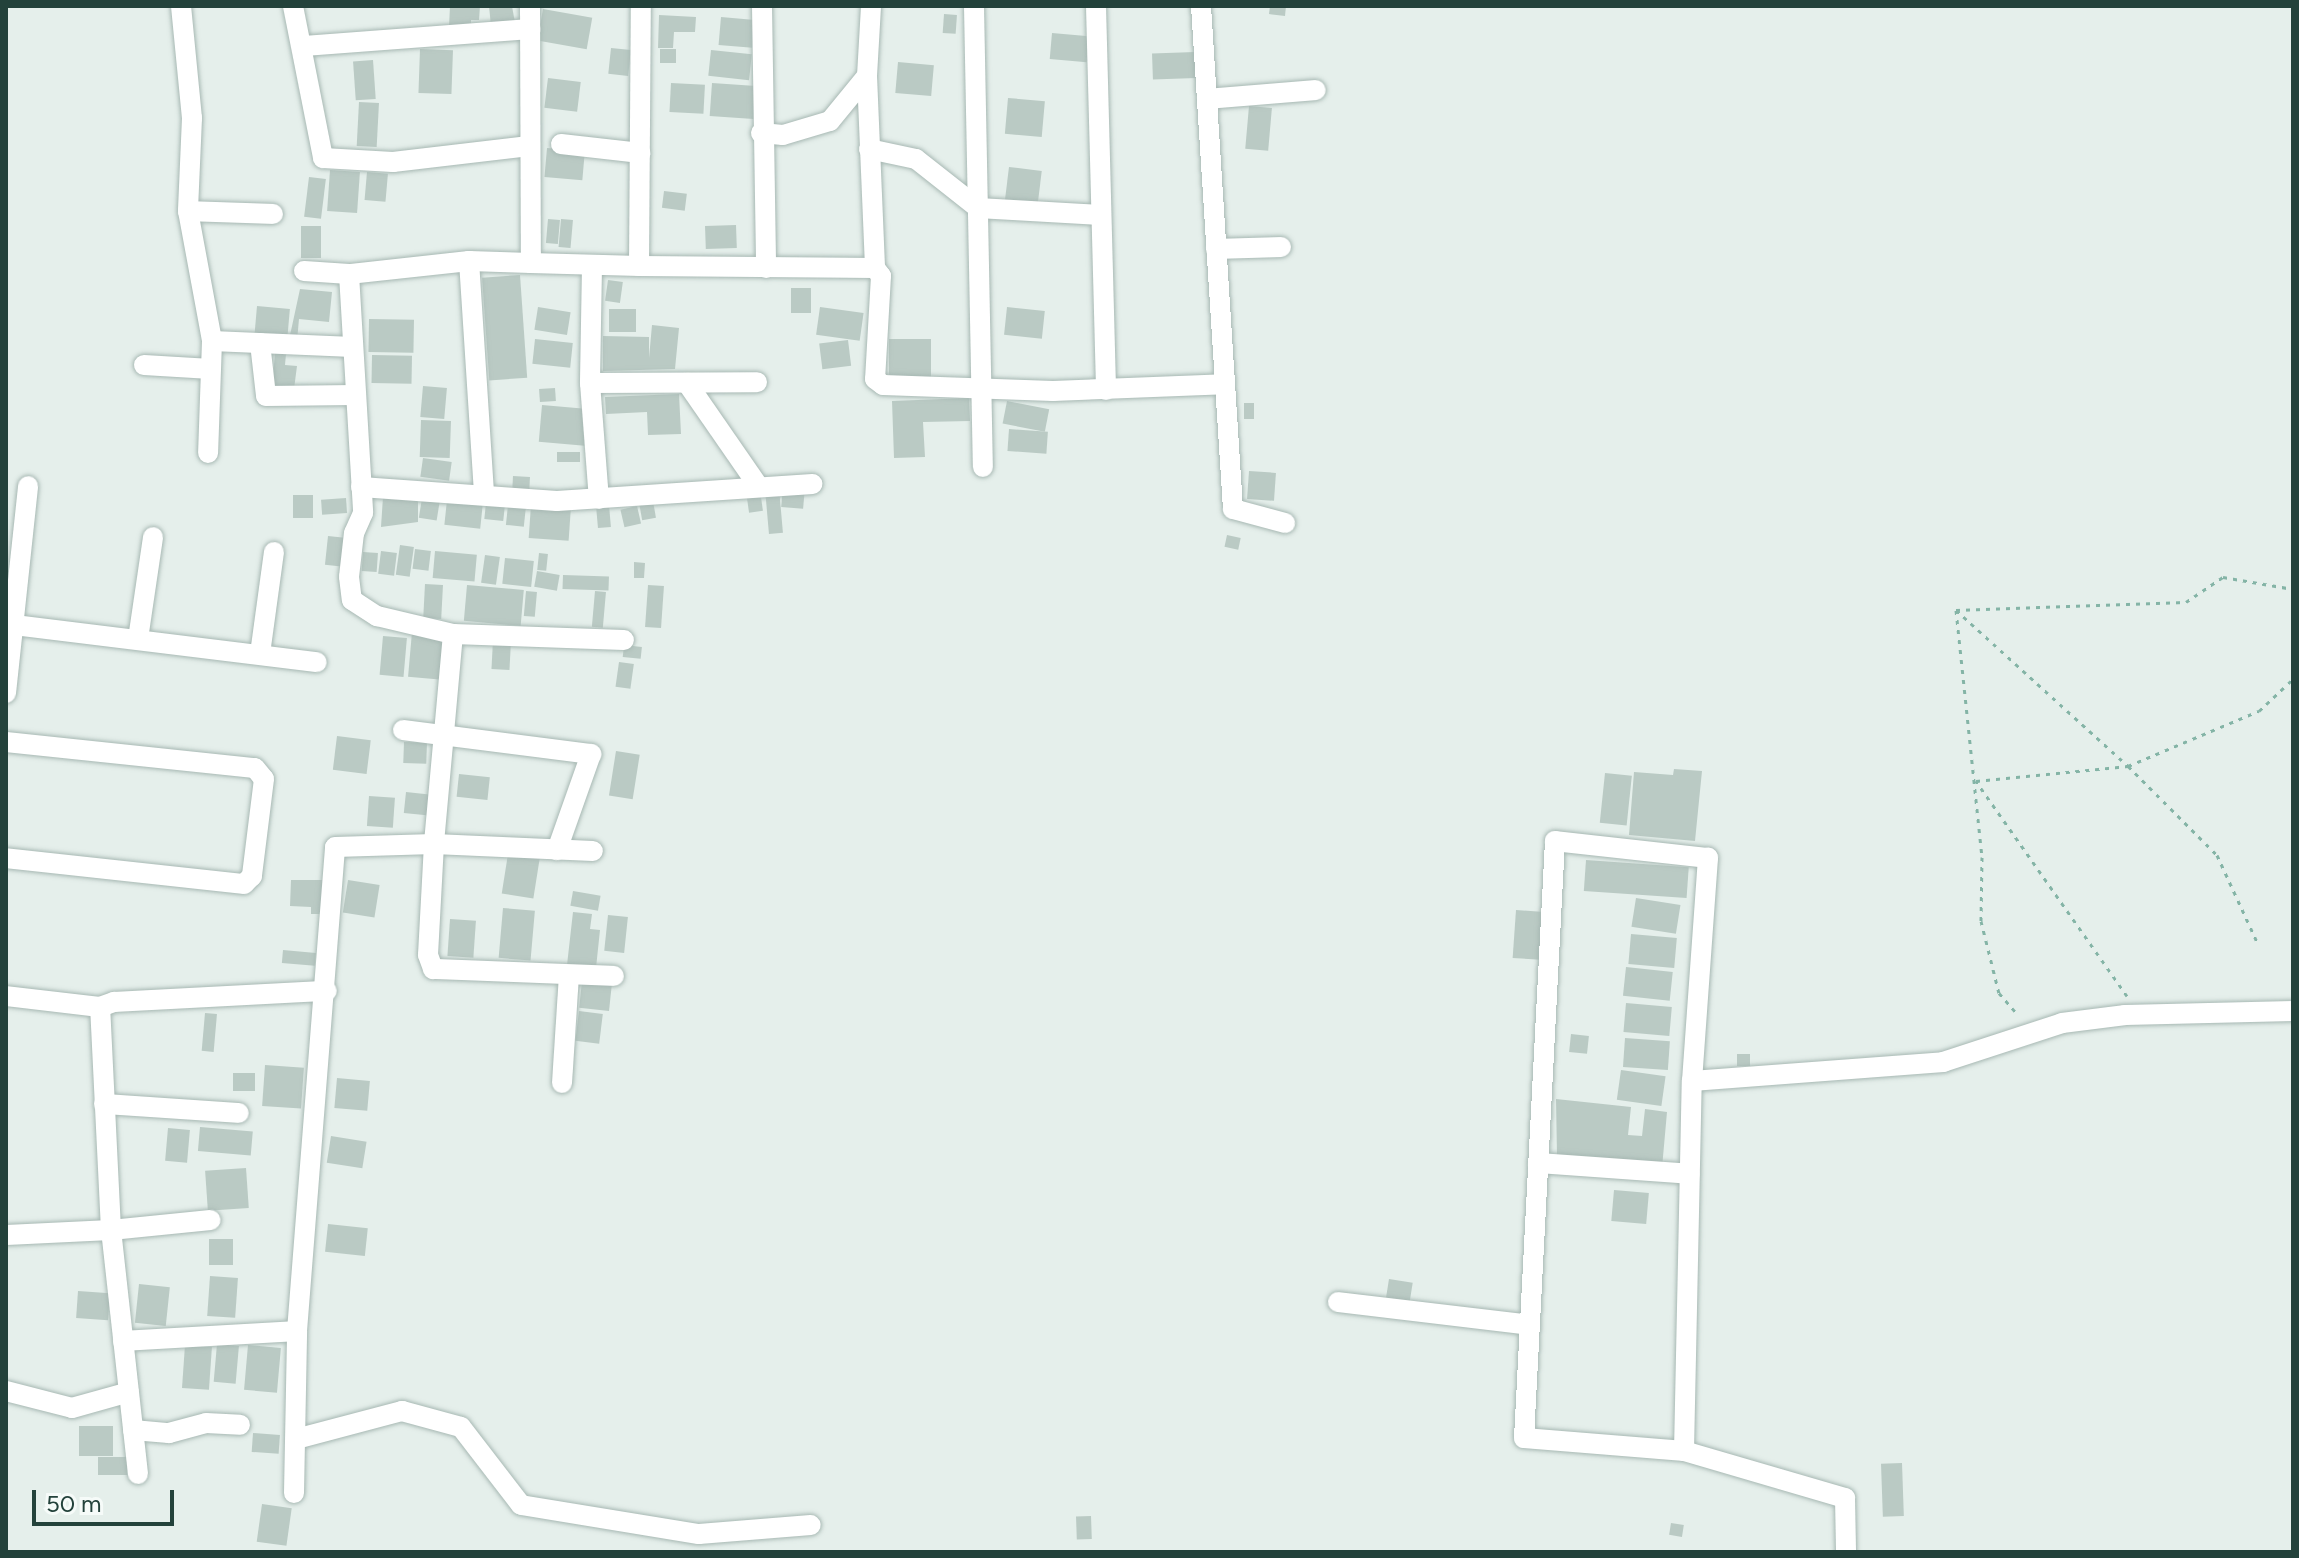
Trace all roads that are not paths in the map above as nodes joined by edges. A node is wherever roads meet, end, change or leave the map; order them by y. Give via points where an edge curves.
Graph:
1 (181, 6) edge
2 (293, 6) edge
3 (530, 6) edge
4 (641, 6) edge
5 (762, 6) edge
6 (871, 6) edge
7 (974, 6) edge
8 (1096, 6) edge
9 (1201, 6) edge
10 (530, 29) junction
11 (304, 46) junction
12 (867, 76) junction
13 (1316, 90) dead end
14 (1207, 99) junction
15 (761, 133) junction
16 (561, 144) dead end
17 (529, 146) junction
18 (869, 149) junction
19 (640, 153) junction
20 (978, 208) junction
21 (188, 211) junction
22 (273, 214) dead end
23 (1101, 215) junction
24 (1281, 247) dead end
25 (1216, 249) junction
26 (469, 261) junction
27 (531, 263) junction
28 (592, 266) junction
29 (639, 266) junction
30 (766, 268) junction
31 (875, 268) junction
32 (304, 271) dead end
33 (349, 274) junction
34 (212, 341) junction
35 (260, 343) junction
36 (353, 347) junction
37 (144, 365) dead end
38 (211, 369) junction
39 (757, 382) dead end
40 (590, 383) junction
41 (687, 383) junction
42 (1224, 384) junction
43 (982, 389) junction
44 (1106, 390) junction
45 (356, 395) junction
46 (208, 453) dead end
47 (983, 467) dead end
48 (757, 484) junction
49 (812, 484) dead end
50 (28, 486) dead end
51 (361, 487) junction
52 (484, 494) junction
53 (599, 499) junction
54 (1285, 523) dead end
55 (153, 537) dead end
56 (274, 552) dead end
57 (10, 624) edge
58 (453, 634) junction
59 (138, 639) junction
60 (624, 640) dead end
61 (260, 654) junction
62 (317, 662) dead end
63 (6, 693) edge
64 (403, 730) dead end
65 (443, 733) junction
66 (6, 742) edge
67 (434, 844) junction
68 (557, 850) junction
69 (593, 851) dead end
70 (6, 858) edge
71 (569, 975) junction
72 (614, 976) dead end
73 (327, 991) junction
74 (6, 996) edge
75 (100, 1007) junction
76 (2293, 1011) edge
77 (1692, 1081) junction
78 (562, 1083) dead end
79 (104, 1104) junction
80 (239, 1113) dead end
81 (1538, 1163) junction
82 (1690, 1174) junction
83 (211, 1220) dead end
84 (111, 1230) junction
85 (6, 1235) edge
86 (1338, 1302) dead end
87 (1530, 1325) junction
88 (297, 1331) junction
89 (123, 1341) junction
90 (6, 1391) edge
91 (129, 1392) junction
92 (240, 1425) dead end
93 (133, 1430) junction
94 (296, 1439) junction
95 (1684, 1451) junction
96 (138, 1474) dead end
97 (294, 1493) dead end
98 (811, 1525) dead end
99 (1846, 1552) edge

1 - 21 street via 192,118
2 - 11 street
3 - 10 street
4 - 19 street
5 - 15 street
6 - 12 street
7 - 20 street
8 - 23 street
9 - 14 street
10 - 11 street
10 - 17 street
11 - 17 street via 323,158 393,162
12 - 15 street via 830,121 783,135
12 - 18 street
13 - 14 street
14 - 25 street
15 - 30 street
16 - 19 street
17 - 27 street
18 - 20 street via 916,159
18 - 31 street
19 - 29 street
20 - 23 street
20 - 43 street
21 - 22 street
21 - 34 street
23 - 44 street
24 - 25 street
25 - 42 street
26 - 27 street
26 - 33 street
26 - 52 street
27 - 28 street
28 - 29 street
28 - 40 street
29 - 30 street
30 - 31 street
31 - 43 street via 881,276 879,384
32 - 33 street
33 - 36 street
34 - 35 street
34 - 38 street
35 - 36 street
35 - 45 street via 266,396
36 - 45 street
37 - 38 street
38 - 46 street
39 - 41 street
40 - 41 street
40 - 53 street
41 - 48 street
42 - 44 street
42 - 54 street via 1233,509
43 - 44 street
43 - 47 street
45 - 51 street
48 - 49 street
48 - 53 street
50 - 57 street
51 - 52 street
51 - 58 street via 363,513 354,533 349,577 352,600 377,616
52 - 53 street
55 - 59 street
56 - 61 street
57 - 59 street
57 - 63 street
58 - 60 street
58 - 65 street
59 - 61 street
61 - 62 street
64 - 65 street
65 - 67 street
65 - 68 street via 591,754
66 - 70 street via 255,768 264,779 252,876 244,884
67 - 68 street
67 - 71 street via 428,955 433,969
67 - 73 street via 335,847
68 - 69 street
71 - 72 street
71 - 78 street
73 - 75 street via 114,1002
73 - 88 street
74 - 75 street
75 - 79 street
76 - 77 street via 2062,1023 1943,1062
77 - 81 street via 1708,858 1555,841
77 - 82 street
79 - 80 street
79 - 84 street
81 - 82 street
81 - 87 street
82 - 95 street
83 - 84 street
84 - 85 street
84 - 89 street
86 - 87 street
87 - 95 street via 1524,1438
88 - 89 street
88 - 94 street
89 - 91 street
90 - 91 street via 72,1408
91 - 93 street
92 - 93 street via 206,1423 169,1433
93 - 96 street
94 - 97 street
94 - 98 street via 402,1411 461,1427 521,1505 699,1534
95 - 99 street via 1845,1498

